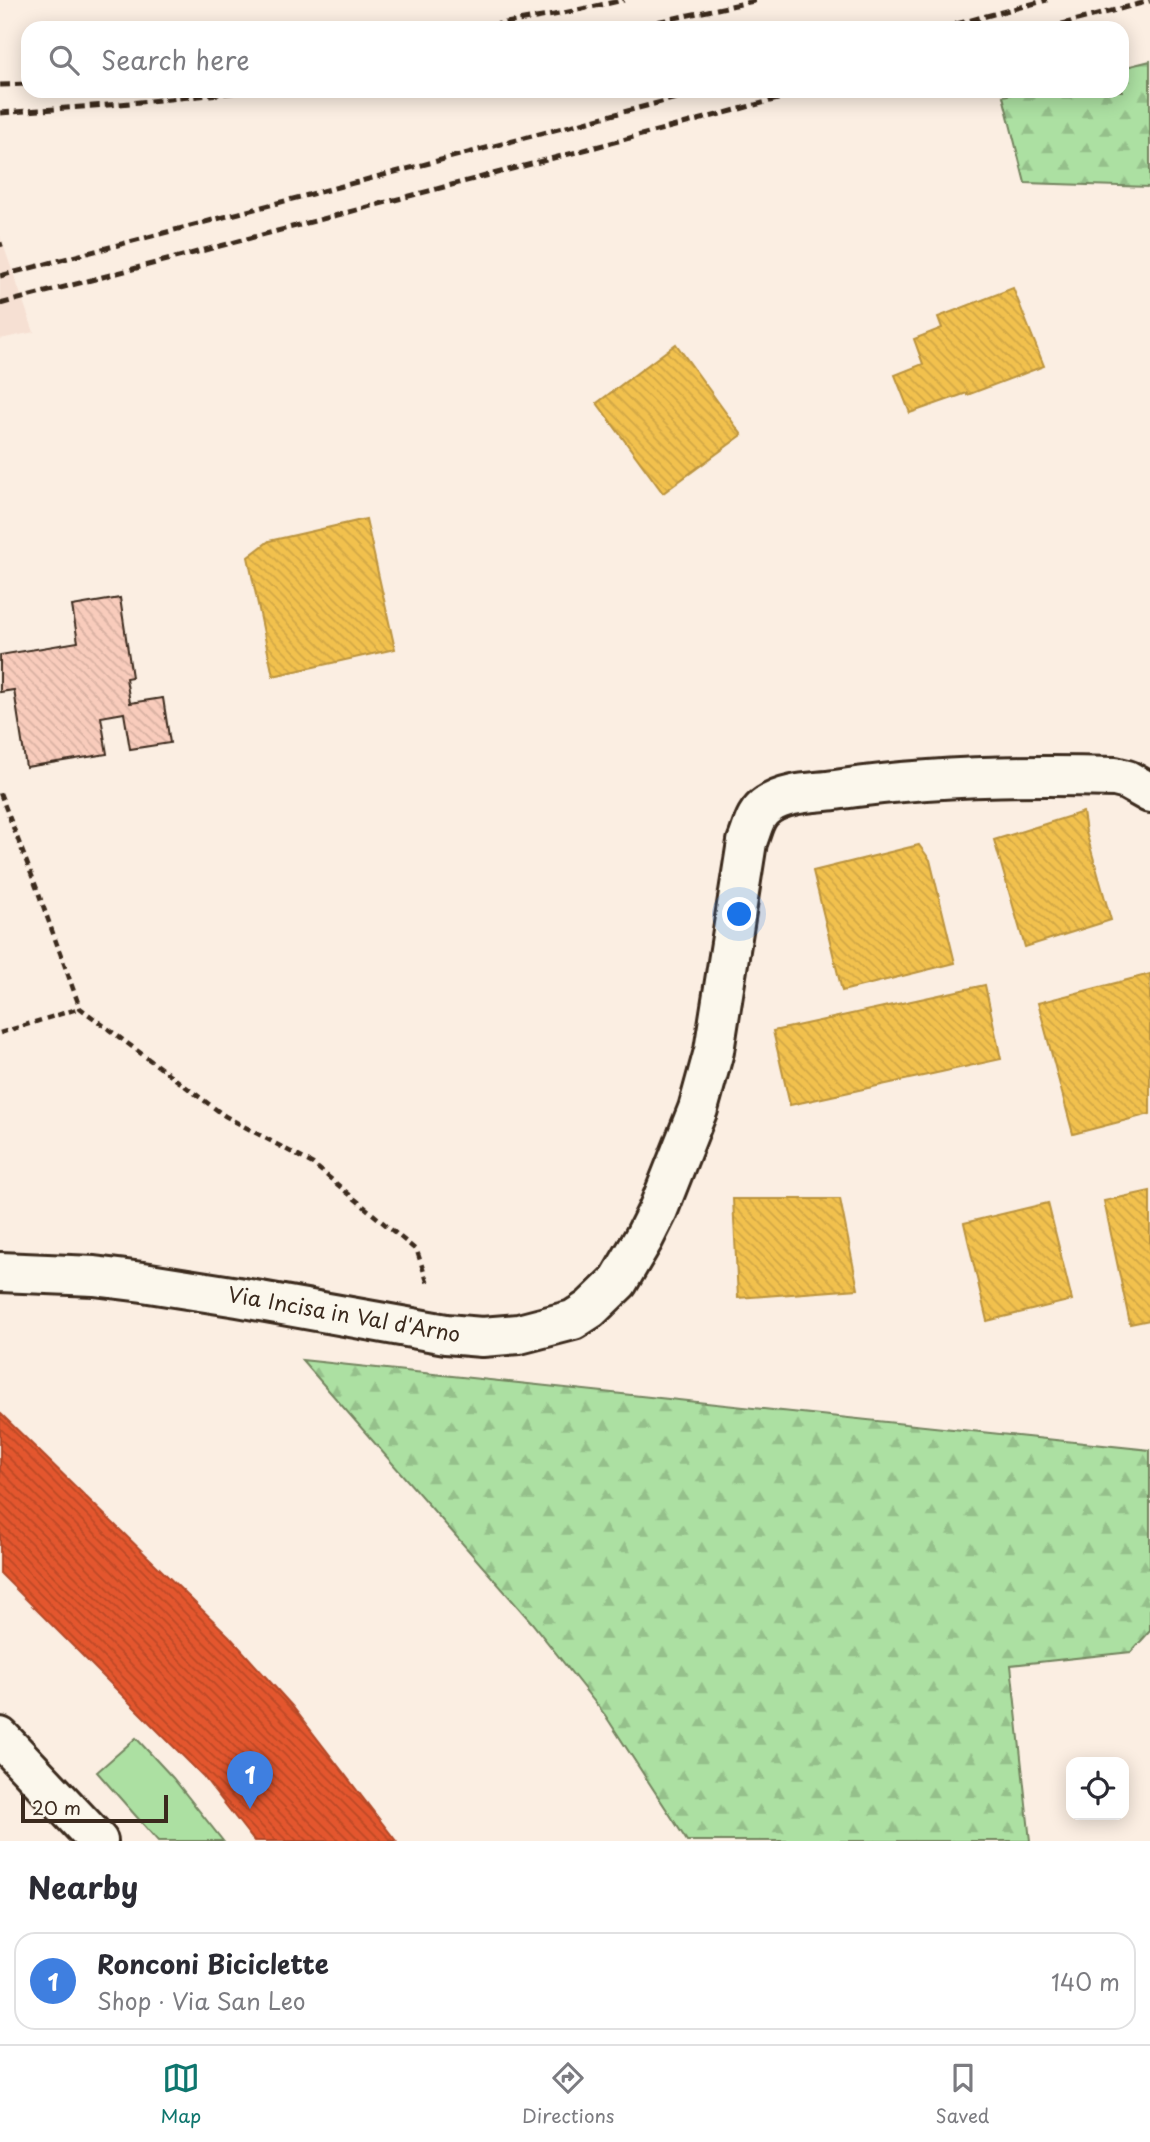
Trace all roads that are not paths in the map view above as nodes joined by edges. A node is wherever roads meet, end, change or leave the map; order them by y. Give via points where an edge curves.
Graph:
1 (1150, 793) edge
2 (0, 1272) edge
3 (0, 1737) edge
4 (98, 1841) edge

1 - 2 street, Via Incisa in Val d'Arno via 1115,777 982,776 786,797 756,816 747,842 714,1051 698,1109 658,1210 618,1282 573,1320 519,1334 446,1334 143,1282
3 - 4 street

